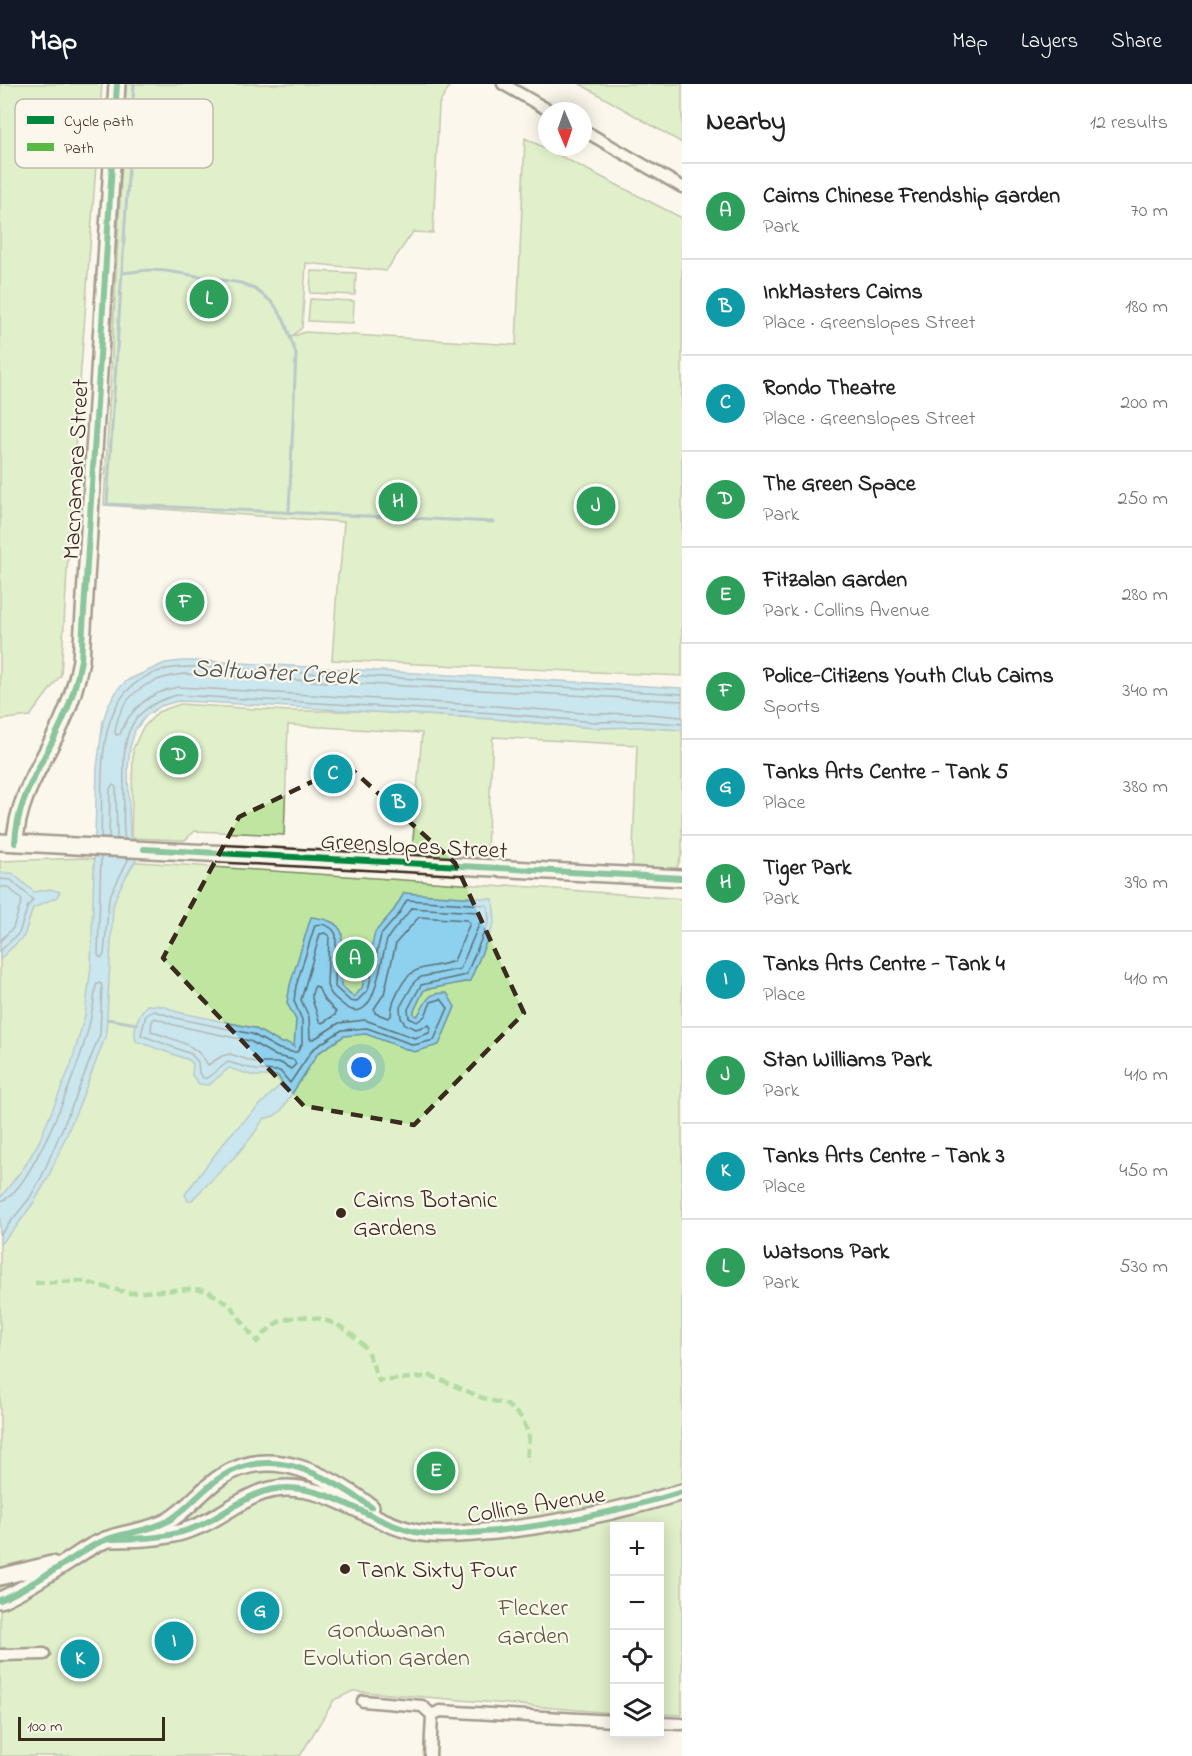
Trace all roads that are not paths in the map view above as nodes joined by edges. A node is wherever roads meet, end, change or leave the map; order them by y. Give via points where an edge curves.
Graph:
1 (117, 84) edge
2 (504, 84) edge
3 (116, 99) edge
4 (538, 104) edge
5 (592, 135) edge
6 (112, 168) edge
7 (682, 187) edge
8 (7, 842) edge
9 (682, 878) edge
10 (329, 1488) junction
11 (682, 1492) edge
12 (112, 1539) junction
13 (75, 1557) junction
14 (0, 1577) edge
15 (0, 1600) edge
16 (44, 1654) dead end
17 (0, 1656) edge
18 (363, 1701) dead end
19 (432, 1714) junction
20 (610, 1721) edge
21 (664, 1723) edge
22 (682, 1724) edge
23 (430, 1756) edge

1 - 3 street, Macnamara Street
2 - 4 street
5 - 7 street
6 - 8 street, Macnamara Street via 81,660 69,707 35,772
8 - 9 street, Greenslopes Street
10 - 11 street, Collins Avenue via 354,1493 395,1525 440,1535 582,1519
10 - 12 street, Collins Avenue via 262,1491 186,1531 142,1539
10 - 12 street, Collins Avenue via 289,1465 244,1466 221,1477 166,1522
12 - 13 street, Collins Avenue
13 - 14 street, Collins Avenue
13 - 15 street, Collins Avenue
16 - 17 street
18 - 19 street via 422,1706
19 - 20 street via 440,1711
19 - 23 street
21 - 22 street

